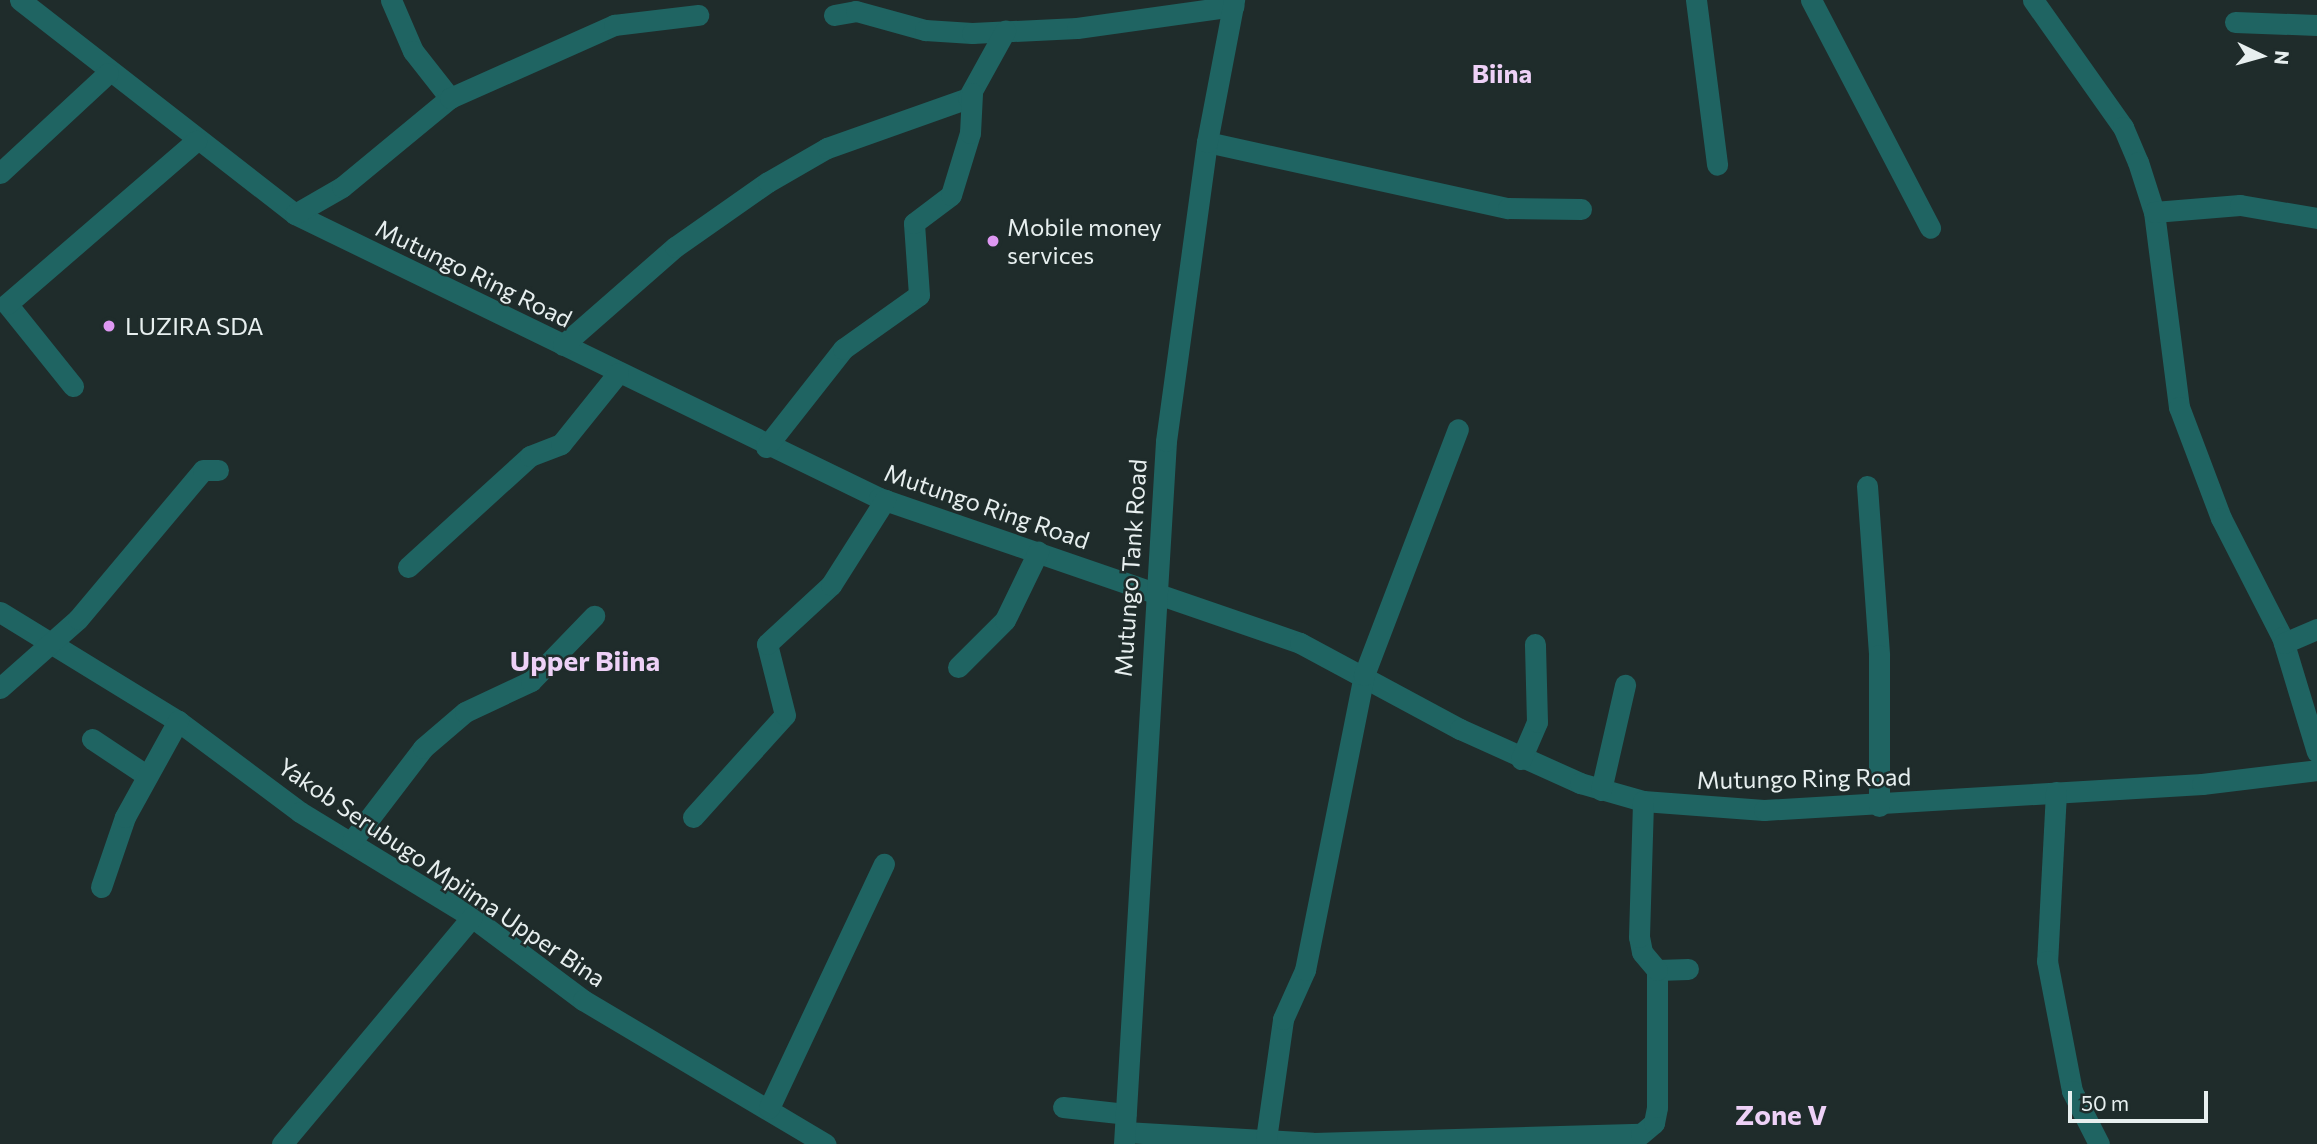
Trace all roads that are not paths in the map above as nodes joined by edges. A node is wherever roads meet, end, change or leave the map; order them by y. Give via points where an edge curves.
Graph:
1 (20, 0) edge
2 (391, 0) edge
3 (1696, 0) edge
4 (1811, 0) edge
5 (2033, 0) edge
6 (1234, 3) edge
7 (698, 15) dead end
8 (834, 15) dead end
9 (2235, 22) dead end
10 (2317, 25) edge
11 (1005, 31) junction
12 (108, 73) junction
13 (972, 93) junction
14 (450, 98) junction
15 (196, 141) junction
16 (1207, 142) junction
17 (1717, 165) dead end
18 (0, 173) edge
19 (1581, 209) dead end
20 (2154, 212) junction
21 (296, 214) junction
22 (2317, 218) edge
23 (1930, 228) dead end
24 (563, 345) junction
25 (618, 373) junction
26 (73, 386) dead end
27 (1458, 429) dead end
28 (766, 447) junction
29 (218, 470) dead end
30 (1867, 486) dead end
31 (884, 500) junction
32 (1038, 552) junction
33 (408, 567) dead end
34 (1153, 591) junction
35 (0, 612) edge
36 (594, 616) dead end
37 (2317, 629) edge
38 (2284, 643) junction
39 (54, 644) junction
40 (1535, 644) dead end
41 (958, 667) dead end
42 (1364, 675) junction
43 (1625, 685) dead end
44 (0, 688) edge
45 (178, 722) junction
46 (92, 739) dead end
47 (2317, 752) edge
48 (1521, 759) junction
49 (2317, 770) edge
50 (146, 775) junction
51 (1601, 790) junction
52 (2056, 792) junction
53 (1643, 801) junction
54 (1879, 806) junction
55 (693, 817) dead end
56 (352, 841) junction
57 (884, 864) dead end
58 (101, 887) dead end
59 (472, 918) junction
60 (1688, 969) dead end
61 (1657, 970) junction
62 (1063, 1107) dead end
63 (769, 1108) junction
64 (1125, 1130) edge
65 (1266, 1139) junction
66 (282, 1144) edge
67 (826, 1144) edge
68 (2099, 1144) edge

1 - 12 street, Mutungo Ring Road
2 - 14 street via 413,51
3 - 17 street
4 - 23 street
5 - 20 street via 2123,127
6 - 11 street
6 - 16 street, Mutungo Tank Road
7 - 14 street via 614,25
8 - 11 street via 856,11 925,30
9 - 10 street
11 - 13 street
12 - 15 street, Mutungo Ring Road
12 - 18 street
13 - 24 street via 827,148 768,182 675,247
13 - 28 street via 970,133 951,195 914,223 919,295 843,349
14 - 21 street via 342,187
15 - 21 street, Mutungo Ring Road
15 - 26 street via 7,304
16 - 19 street via 1508,208
16 - 34 street, Mutungo Tank Road
20 - 22 street via 2240,205
20 - 38 street via 2179,407 2205,482
21 - 24 street, Mutungo Ring Road
24 - 25 street, Mutungo Ring Road
25 - 28 street, Mutungo Ring Road
25 - 33 street via 561,444 530,456
27 - 42 street
28 - 31 street, Mutungo Ring Road
29 - 39 street via 204,470
30 - 54 street via 1879,655
31 - 32 street, Mutungo Ring Road
31 - 55 street via 831,584 767,644 785,715
32 - 34 street, Mutungo Ring Road
32 - 41 street via 1005,620
34 - 42 street, Mutungo Ring Road via 1300,643
34 - 64 street, Mutungo Tank Road
35 - 39 street, Yakob Serubugo Mpiima Upper Bina
36 - 56 street via 531,681 465,712 423,748
37 - 38 street
38 - 47 street
39 - 44 street
39 - 45 street, Yakob Serubugo Mpiima Upper Bina
40 - 48 street via 1536,722
42 - 48 street, Mutungo Ring Road
42 - 65 street via 1305,970 1283,1019
43 - 51 street
45 - 50 street
45 - 56 street, Yakob Serubugo Mpiima Upper Bina via 300,812
46 - 50 street
48 - 51 street, Mutungo Ring Road
49 - 52 street, Mutungo Ring Road
50 - 58 street
51 - 53 street, Mutungo Ring Road
52 - 54 street, Mutungo Ring Road
52 - 68 street via 2047,961 2072,1091
53 - 54 street, Mutungo Ring Road via 1764,810
53 - 61 street via 1639,937 1642,952
56 - 59 street, Yakob Serubugo Mpiima Upper Bina
57 - 63 street
59 - 63 street, Yakob Serubugo Mpiima Upper Bina via 583,1000
59 - 66 street
60 - 61 street
61 - 65 street via 1657,1107 1654,1123 1641,1134 1371,1143
62 - 64 street
63 - 67 street, Yakob Serubugo Mpiima Upper Bina
64 - 65 street

